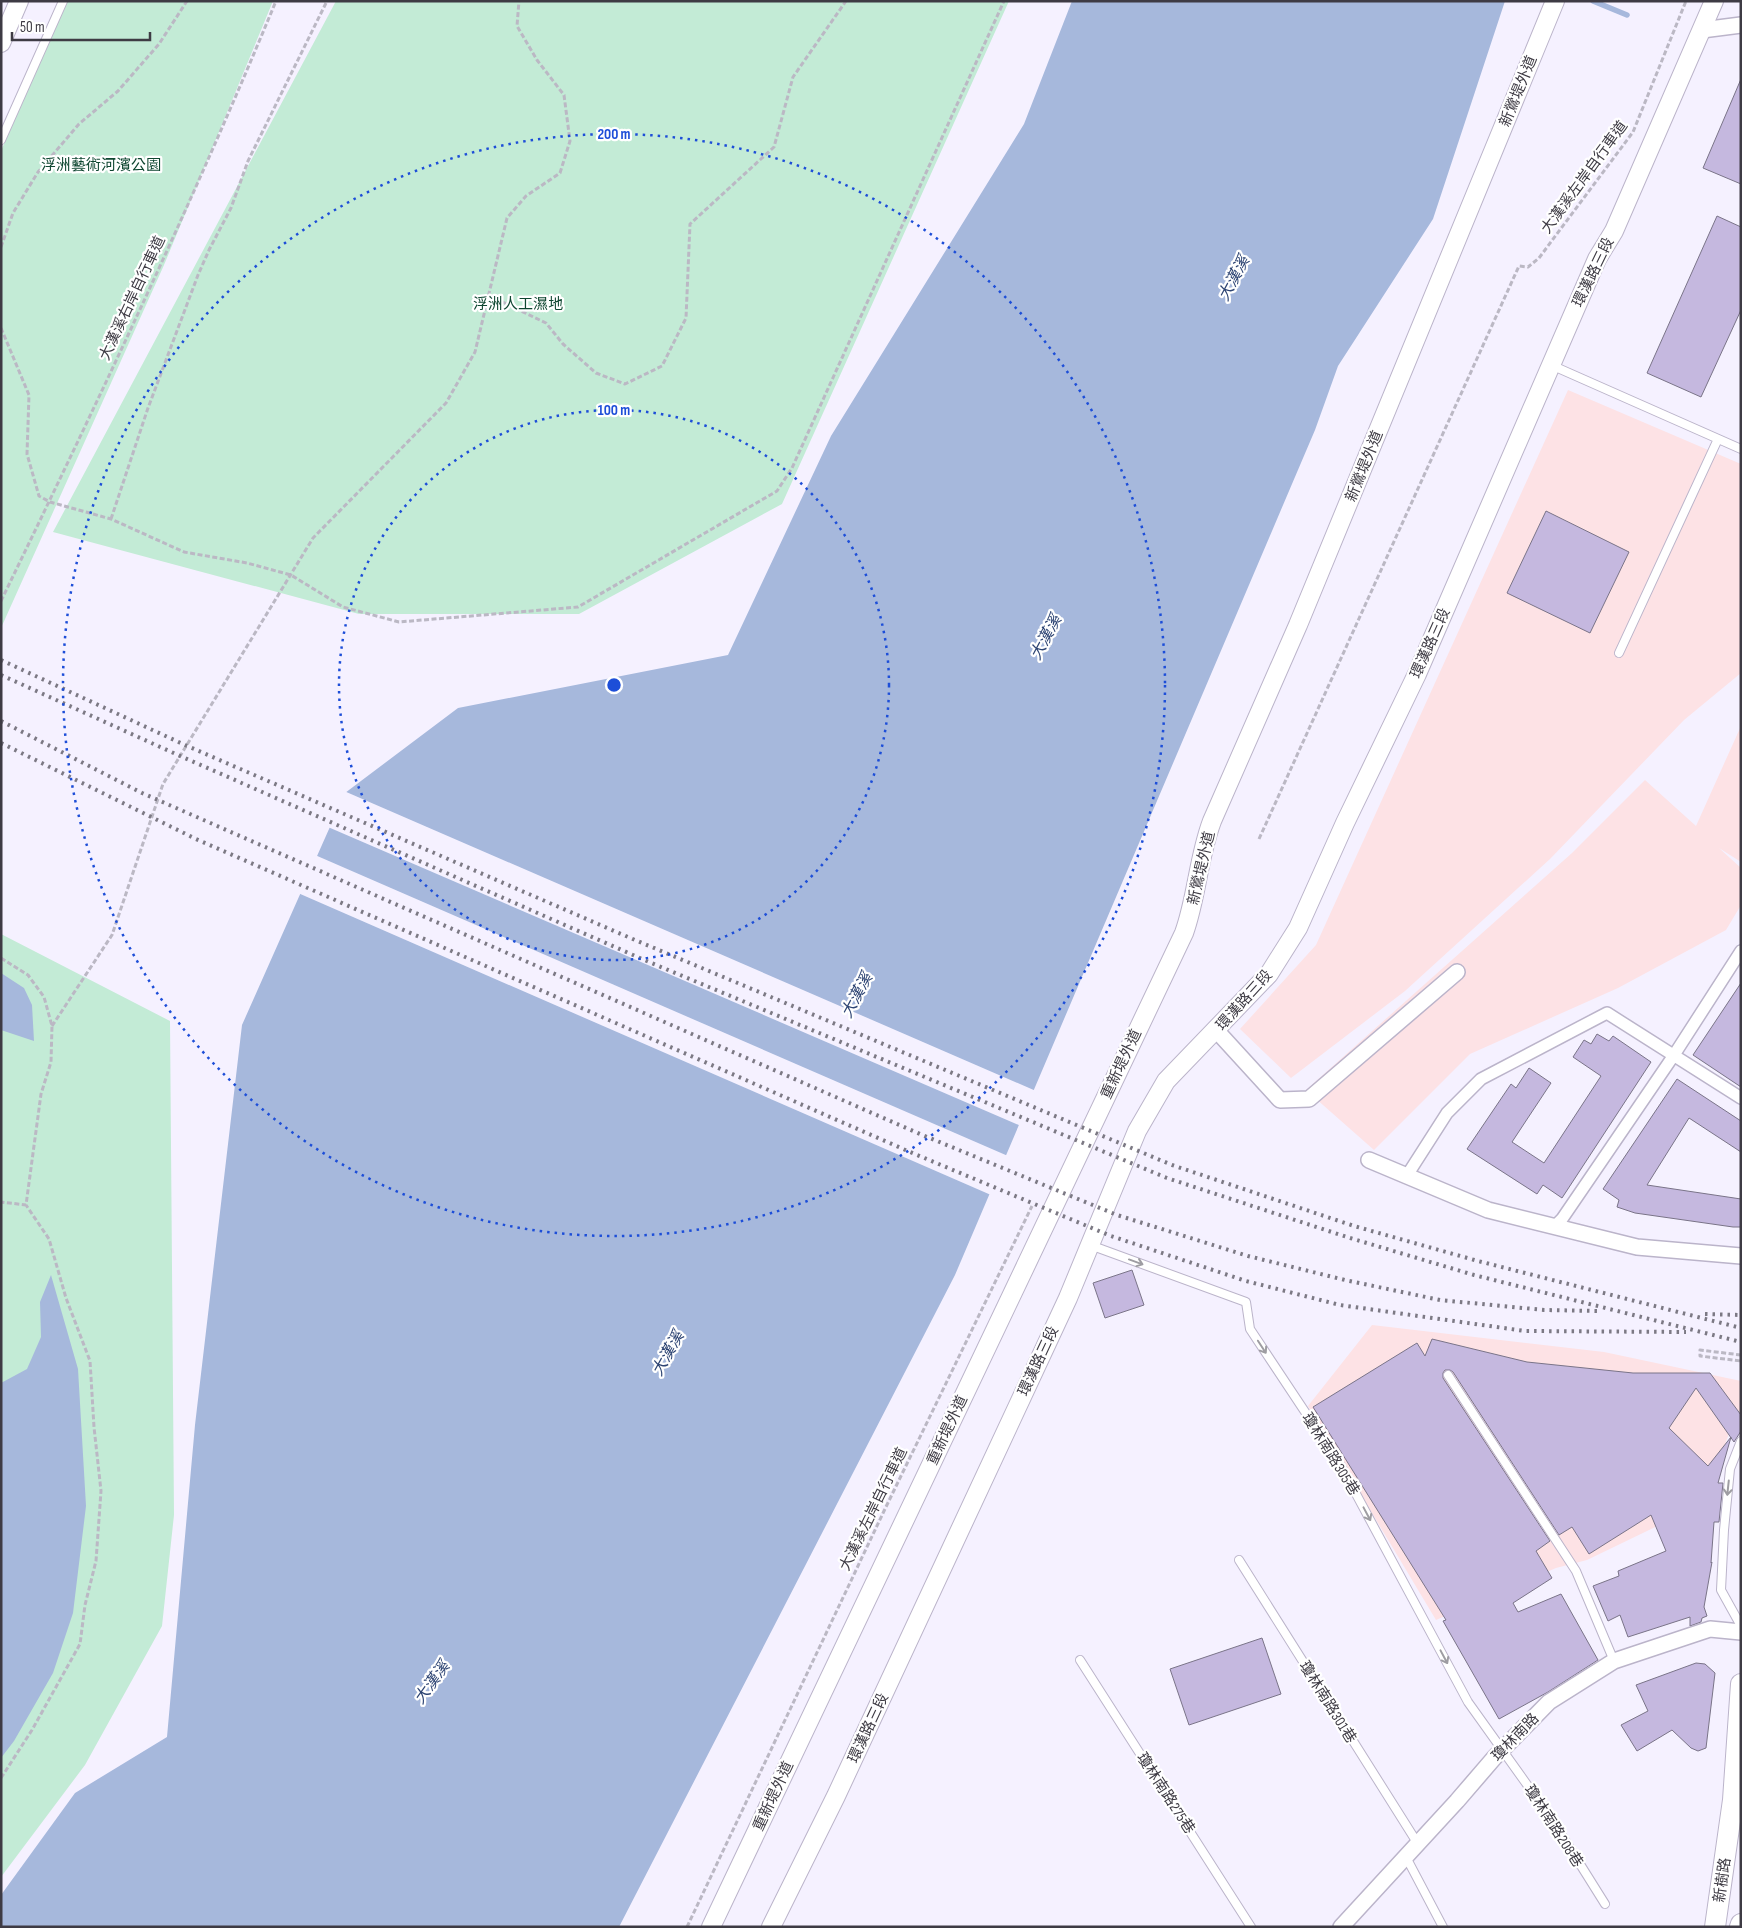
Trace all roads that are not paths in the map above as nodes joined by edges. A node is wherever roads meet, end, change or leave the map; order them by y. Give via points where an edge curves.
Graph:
1 (19, 1) edge
2 (63, 1) edge
3 (1555, 1) edge
4 (1714, 1) edge
5 (1741, 25) edge
6 (1702, 30) junction
7 (1, 43) edge
8 (1, 140) edge
9 (1551, 365) junction
10 (1718, 439) junction
11 (1741, 449) edge
12 (1619, 653) dead end
13 (1184, 933) joint
14 (1741, 951) edge
15 (1457, 972) dead end
16 (1216, 1030) junction
17 (1674, 1055) junction
18 (1741, 1098) edge
19 (1369, 1160) dead end
20 (1406, 1177) junction
21 (1554, 1227) junction
22 (1090, 1245) junction
23 (1741, 1256) edge
24 (1448, 1375) dead end
25 (1741, 1441) edge
26 (1239, 1560) dead end
27 (1741, 1626) edge
28 (1741, 1632) edge
29 (1080, 1660) dead end
30 (1614, 1661) junction
31 (1741, 1684) edge
32 (1502, 1749) junction
33 (1737, 1801) edge
34 (1418, 1844) junction
35 (1406, 1857) junction
36 (1604, 1904) dead end
37 (711, 1927) edge
38 (771, 1927) edge
39 (1252, 1927) edge
40 (1341, 1927) edge
41 (1444, 1927) edge
42 (1715, 1927) edge

1 - 7 street
2 - 8 lane
3 - 13 street, 新鶯堤外道 via 1298,625 1203,844 1191,914
4 - 6 street, 環漢路三段
5 - 6 street
6 - 9 street, 環漢路三段
9 - 10 lane
9 - 16 street, 環漢路三段 via 1417,674 1298,928 1269,974
10 - 11 lane
10 - 12 lane
13 - 37 street, 重新堤外道
14 - 17 street
15 - 16 street via 1309,1099 1280,1100
16 - 22 street, 環漢路三段 via 1166,1081 1138,1131
17 - 18 street
17 - 20 street via 1607,1013 1480,1079 1446,1113
17 - 21 street
19 - 20 street
20 - 21 street via 1488,1210
21 - 23 street via 1637,1247
22 -> 32 lane, 瓊林南路305巷 via 1246,1302 1250,1328 1341,1466 1468,1702
22 - 38 street, 環漢路三段 via 836,1796
24 - 30 lane via 1576,1571
25 -> 27 lane via 1730,1469 1721,1590
26 - 34 lane, 瓊林南路301巷
28 - 30 street, 瓊林南路 via 1710,1629
29 - 39 lane, 瓊林南路275巷
30 - 32 street, 瓊林南路 via 1548,1702
31 - 33 main road, 新樹路
32 - 34 street, 瓊林南路
32 - 36 lane, 瓊林南路208巷 via 1553,1821
33 - 42 main road, 新樹路
34 - 35 street, 瓊林南路
35 - 40 street, 瓊林南路
35 - 41 lane

